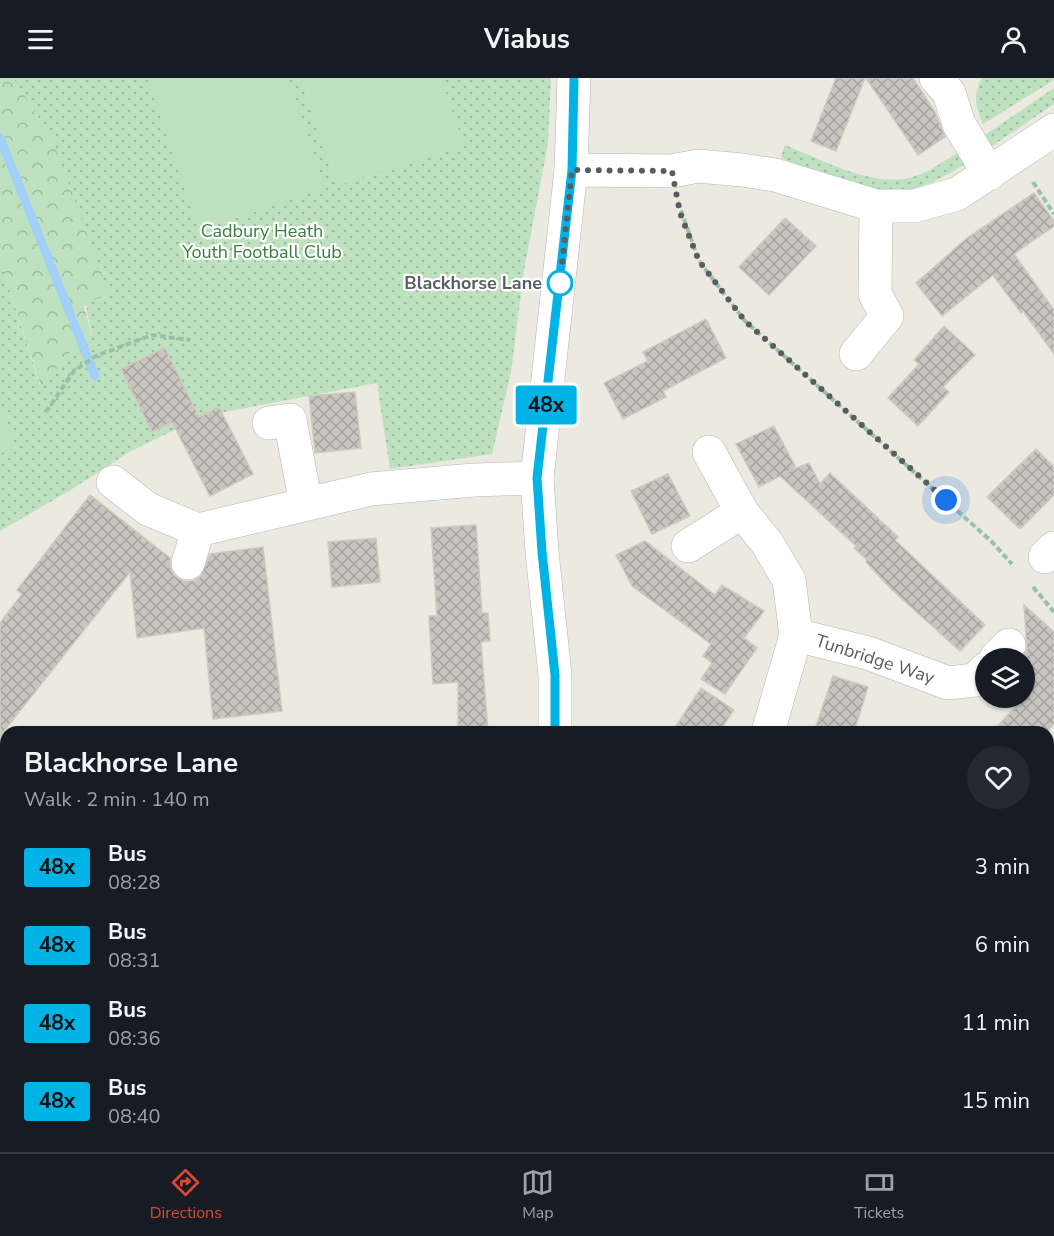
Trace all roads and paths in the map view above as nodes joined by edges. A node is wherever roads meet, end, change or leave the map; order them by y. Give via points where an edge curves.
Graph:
1 (574, 78) edge
2 (936, 78) edge
3 (1050, 141) edge
4 (572, 170) junction
5 (672, 171) junction
6 (988, 174) junction
7 (876, 206) junction
8 (190, 340) dead end
9 (856, 354) dead end
10 (46, 412) dead end
11 (269, 423) dead end
12 (710, 452) dead end
13 (537, 478) junction
14 (113, 482) dead end
15 (306, 504) junction
16 (742, 512) junction
17 (198, 530) junction
18 (688, 546) dead end
19 (188, 562) dead end
20 (1043, 563) edge
21 (1015, 567) dead end
22 (1054, 612) edge
23 (796, 635) junction
24 (975, 680) edge
25 (555, 726) edge
26 (770, 726) edge

1 - 4 street
2 - 6 street via 949,93 959,124
3 - 6 street
4 - 5 street
4 - 13 street
5 - 7 street via 698,166 775,175
5 - 21 path via 680,213 699,261 745,321 991,541
6 - 7 street via 957,194 914,206
7 - 9 street via 875,294 887,316
8 - 10 path via 152,335 96,356 74,370
11 - 15 street via 290,420
12 - 16 street, Tunbridge Way
13 - 15 street via 371,489
13 - 25 street via 555,675
14 - 17 street via 148,509
15 - 17 street
16 - 18 street
16 - 23 street, Tunbridge Way via 789,580
17 - 19 street
20 - 22 path
23 - 24 street, Tunbridge Way via 868,653 948,683
23 - 26 street, Tunbridge Way

